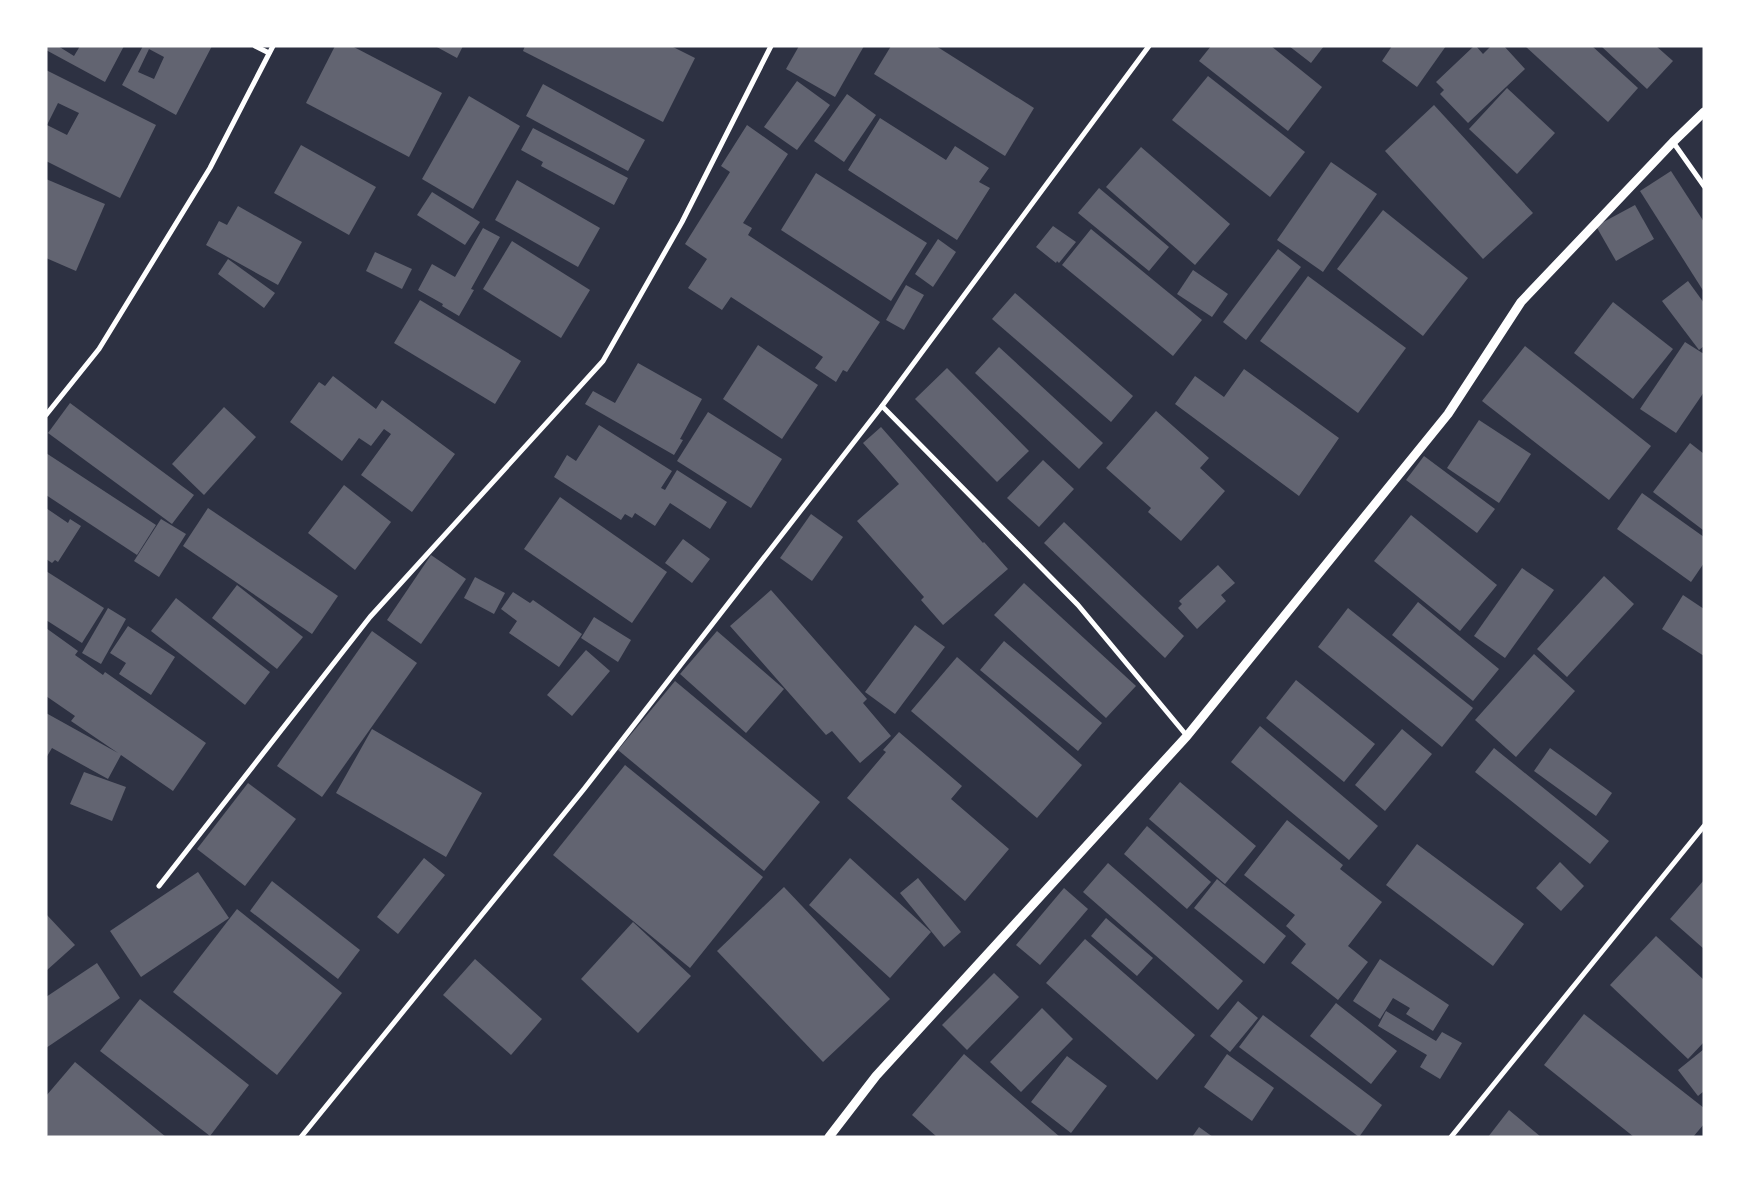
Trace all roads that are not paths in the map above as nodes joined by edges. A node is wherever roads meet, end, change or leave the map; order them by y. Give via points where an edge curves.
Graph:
1 (255, 46) edge
2 (273, 46) edge
3 (771, 46) edge
4 (1149, 46) edge
5 (269, 53) junction
6 (1704, 112) edge
7 (1673, 142) junction
8 (1704, 186) edge
9 (882, 406) junction
10 (46, 415) edge
11 (1187, 736) junction
12 (1704, 826) edge
13 (159, 886) dead end
14 (301, 1137) edge
15 (829, 1137) edge
16 (1451, 1137) edge

1 - 5 street
2 - 5 street
3 - 13 street via 682,222 603,361 370,617
4 - 9 street
5 - 10 street via 210,168 99,349
6 - 7 street
7 - 8 street
7 - 11 street via 1521,302 1448,414
9 - 11 street via 1078,605
9 - 14 street via 584,789
11 - 15 street via 876,1076
12 - 16 street

